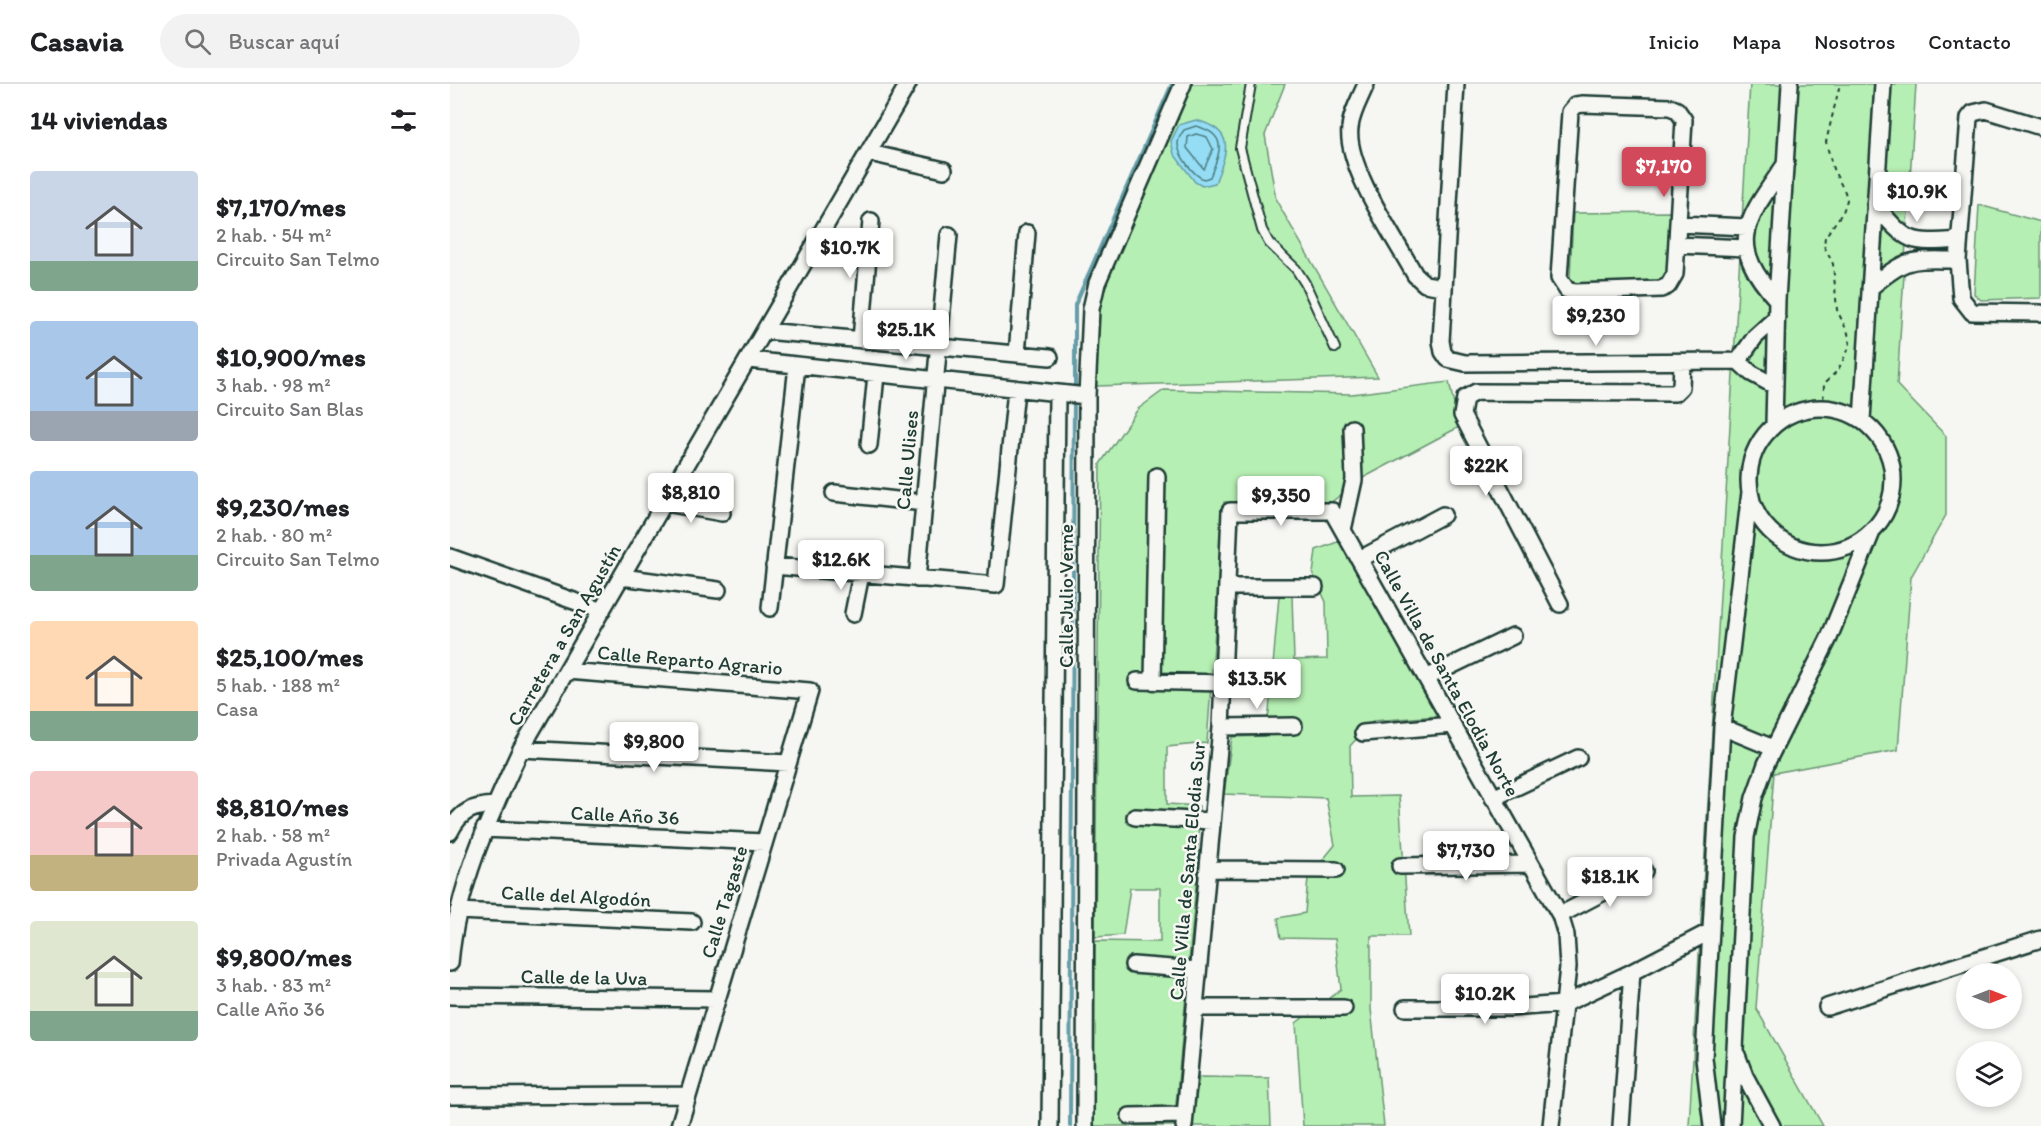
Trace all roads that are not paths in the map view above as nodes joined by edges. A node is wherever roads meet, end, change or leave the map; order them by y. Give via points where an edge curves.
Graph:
1 (908, 84) edge
2 (1183, 84) edge
3 (1251, 84) edge
4 (1366, 84) edge
5 (1455, 84) edge
6 (1790, 84) edge
7 (1883, 84) edge
8 (2041, 127) edge
9 (870, 153) junction
10 (1786, 164) junction
11 (944, 170) dead end
12 (1875, 205) junction
13 (872, 221) dead end
14 (1679, 224) junction
15 (1747, 227) junction
16 (1027, 233) dead end
17 (949, 235) dead end
18 (1959, 240) junction
19 (1677, 245) junction
20 (1746, 248) junction
21 (1958, 260) junction
22 (1443, 287) junction
23 (1870, 288) junction
24 (1777, 300) junction
25 (2041, 313) edge
26 (1777, 317) junction
27 (765, 332) junction
28 (861, 340) junction
29 (938, 347) junction
30 (1335, 348) dead end
31 (1017, 354) junction
32 (1050, 357) dead end
33 (749, 360) junction
34 (1738, 362) junction
35 (1682, 363) junction
36 (797, 366) junction
37 (876, 375) junction
38 (935, 381) junction
39 (1773, 385) junction
40 (1016, 390) junction
41 (1073, 395) junction
42 (1862, 420) junction
43 (1774, 424) junction
44 (1352, 428) dead end
45 (869, 445) dead end
46 (1157, 476) dead end
47 (1750, 492) junction
48 (834, 493) dead end
49 (666, 502) junction
50 (924, 503) junction
51 (1230, 511) joint
52 (722, 513) dead end
53 (1443, 515) dead end
54 (1343, 530) junction
55 (1872, 532) junction
56 (450, 558) edge
57 (1360, 559) junction
58 (774, 567) junction
59 (861, 574) junction
60 (622, 577) junction
61 (917, 579) junction
62 (1227, 587) junction
63 (1314, 587) dead end
64 (718, 590) dead end
65 (1560, 604) dead end
66 (770, 608) dead end
67 (602, 611) junction
68 (853, 614) dead end
69 (1513, 636) dead end
70 (567, 671) junction
71 (1426, 678) junction
72 (1137, 681) dead end
73 (1154, 681) junction
74 (1224, 683) junction
75 (810, 691) joint
76 (1452, 725) junction
77 (1294, 726) dead end
78 (1221, 727) junction
79 (1722, 727) junction
80 (1363, 733) dead end
81 (1773, 748) junction
82 (521, 749) junction
83 (1578, 758) dead end
84 (788, 763) junction
85 (1493, 798) junction
86 (495, 805) junction
87 (1135, 817) dead end
88 (1212, 821) junction
89 (484, 829) junction
90 (450, 832) edge
91 (764, 842) junction
92 (1531, 864) junction
93 (1400, 866) dead end
94 (1208, 869) junction
95 (1336, 870) dead end
96 (1644, 871) dead end
97 (458, 911) junction
98 (1560, 915) junction
99 (692, 922) dead end
100 (1711, 931) junction
101 (2041, 939) edge
102 (450, 963) edge
103 (1133, 965) dead end
104 (1198, 970) junction
105 (1632, 972) junction
106 (450, 996) edge
107 (717, 999) junction
108 (1564, 1004) junction
109 (1827, 1007) dead end
110 (1195, 1008) junction
111 (1344, 1008) dead end
112 (1405, 1008) dead end
113 (1735, 1050) junction
114 (688, 1095) junction
115 (450, 1096) edge
116 (1130, 1116) dead end
117 (1184, 1120) edge
118 (679, 1126) edge
119 (1050, 1126) edge
120 (1085, 1126) edge
121 (1551, 1126) edge
122 (1621, 1126) edge
123 (1712, 1126) edge
124 (1731, 1126) edge
125 (1772, 1126) edge

1 - 9 street, Carretera a San Agustín
2 - 41 street, Calle Julio Verne via 1097,283
3 - 30 lane via 1239,148 1262,230 1269,243 1301,276
4 - 22 street via 1350,127 1351,150 1359,173 1415,275 1425,284
5 - 22 street
6 - 10 street
7 - 12 street
8 - 18 street via 1986,110 1973,113 1966,126
9 - 11 street
9 - 27 street, Carretera a San Agustín
10 - 15 street
10 - 24 street
12 - 18 street via 1901,235 1934,242
12 - 23 street
13 - 28 street
14 - 15 street
14 - 19 street
14 - 19 street via 1684,125 1681,114 1670,107 1583,104 1572,108 1559,278 1562,285 1575,292 1660,289 1672,281
15 - 20 street
16 - 31 street
17 - 29 street, Calle Ulises
18 - 21 street
19 - 20 street
20 - 24 street via 1758,277
21 - 23 street via 1905,262
21 - 25 street via 1960,298 1972,312
22 - 35 street via 1441,341 1448,359 1456,362
23 - 42 street
24 - 26 street
26 - 34 street via 1755,337
26 - 39 street
27 - 28 street
27 - 33 street, Carretera a San Agustín
28 - 29 street
29 - 31 street
29 - 38 street, Calle Ulises
31 - 32 street
33 - 36 street
33 - 49 street, Carretera a San Agustín
34 - 35 street
34 - 39 street
35 - 65 street via 1681,387 1675,393 1476,392 1465,399 1462,415
36 - 37 street
36 - 58 street
37 - 38 street
37 - 45 street
38 - 40 street
38 - 50 street, Calle Ulises
39 - 43 street
40 - 41 street
40 - 61 street via 996,585
41 - 119 street
41 - 120 street, Calle Julio Verne
42 - 43 street via 1840,410 1823,408 1791,413
42 - 55 street via 1882,442 1893,469 1893,492 1886,513
43 - 47 street via 1757,447 1750,469
44 - 54 street via 1354,480
46 - 73 street
47 - 55 street via 1757,513 1770,532 1789,545 1810,552 1833,552 1854,545
47 - 79 street
48 - 50 street
49 - 52 street
49 - 60 street, Carretera a San Agustín
50 - 61 street, Calle Ulises
51 - 54 street, Calle Villa de Santa Elodia Norte via 1332,511
51 - 62 street, Calle Villa de Santa Elodia Sur
53 - 57 street
54 - 57 street, Calle Villa de Santa Elodia Norte
55 - 81 street via 1829,638
56 - 67 street
57 - 71 street, Calle Villa de Santa Elodia Norte
58 - 59 street
58 - 66 street
59 - 61 street
59 - 68 street
60 - 64 street
60 - 67 street, Carretera a San Agustín
62 - 63 street
62 - 74 street, Calle Villa de Santa Elodia Sur
67 - 70 street, Carretera a San Agustín
69 - 71 street
70 - 75 street, Calle Reparto Agrario
70 - 82 street, Carretera a San Agustín
71 - 76 street, Calle Villa de Santa Elodia Norte
72 - 73 street
73 - 74 street
74 - 78 street, Calle Villa de Santa Elodia Sur
75 - 84 street, Calle Tagaste
76 - 80 street
76 - 85 street, Calle Villa de Santa Elodia Norte
77 - 78 street
78 - 88 street, Calle Villa de Santa Elodia Sur
79 - 81 street
79 - 100 street
81 - 113 street via 1754,798 1746,837
82 - 84 street
82 - 86 street, Carretera a San Agustín
83 - 85 street
84 - 91 street, Calle Tagaste
85 - 92 street, Calle Villa de Santa Elodia Norte
86 - 89 street, Carretera a San Agustín
86 - 90 street via 465,811
87 - 88 street
88 - 94 street, Calle Villa de Santa Elodia Sur
89 - 91 street, Calle Año 36
89 - 97 street, Carretera a San Agustín
91 - 107 street, Calle Tagaste
92 - 93 street
92 - 98 street, Calle Villa de Santa Elodia Norte
94 - 95 street
94 - 104 street, Calle Villa de Santa Elodia Sur
96 - 98 street
97 - 99 street, Calle del Algodón
97 - 102 street, Carretera a San Agustín
98 - 108 street, Calle Villa de Santa Elodia Norte via 1569,951
100 - 105 street
100 - 123 street via 1704,1058
101 - 109 street
103 - 104 street
104 - 110 street, Calle Villa de Santa Elodia Sur
105 - 108 street
105 - 122 street
106 - 107 street, Calle de la Uva
107 - 114 street, Calle Tagaste
108 - 112 street
108 - 121 street, Calle Villa de Santa Elodia Norte
110 - 111 street
110 - 117 street, Calle Villa de Santa Elodia Sur
113 - 124 street
113 - 125 street via 1744,1076
114 - 115 street
114 - 118 street, Calle Tagaste
116 - 117 street

